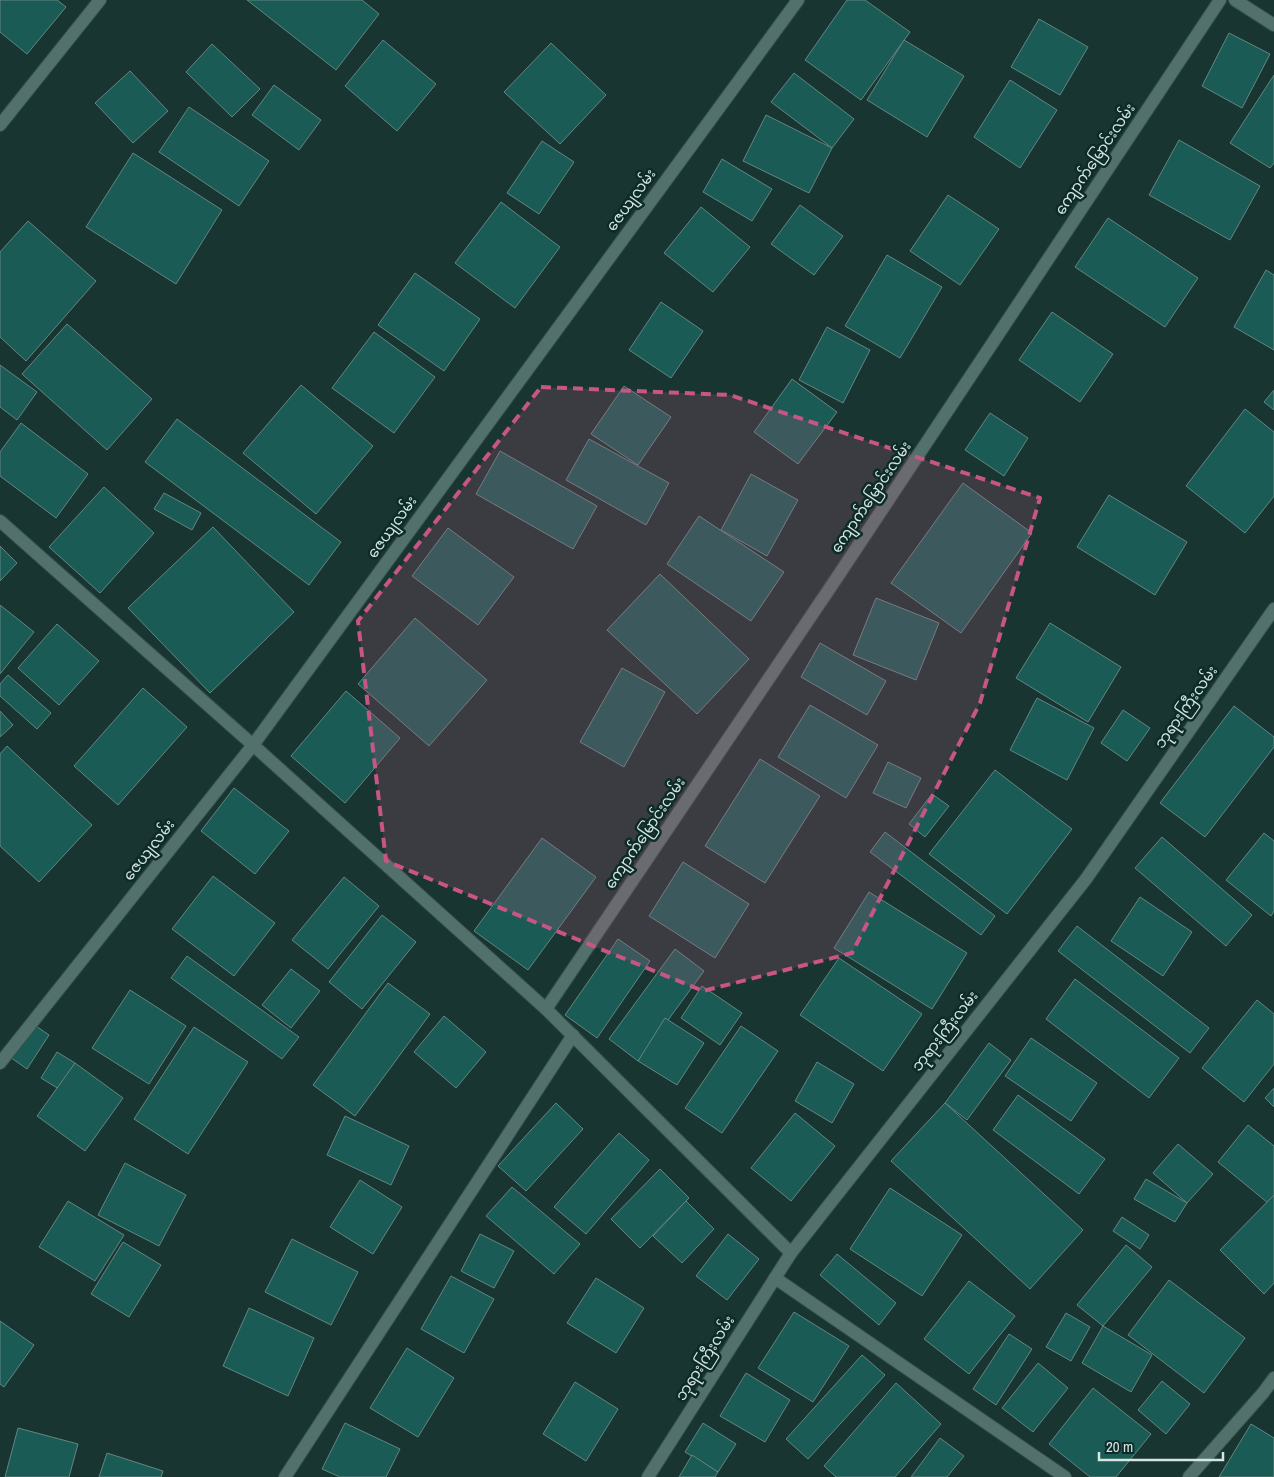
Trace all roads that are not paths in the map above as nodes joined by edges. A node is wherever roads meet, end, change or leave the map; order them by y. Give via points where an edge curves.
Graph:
1 (100, 0) edge
2 (798, 0) edge
3 (1220, 0) edge
4 (1235, 0) edge
5 (1274, 24) edge
6 (0, 125) edge
7 (0, 521) edge
8 (1274, 609) edge
9 (253, 745) junction
10 (546, 1009) junction
11 (573, 1035) junction
12 (0, 1063) edge
13 (791, 1253) junction
14 (775, 1278) junction
15 (1274, 1378) edge
16 (285, 1477) edge
17 (648, 1477) edge
18 (1065, 1477) edge
19 (1189, 1477) edge

1 - 6 street
2 - 9 street, ဇေယျလမ်း
3 - 10 street, ကျောက်မြောင်းလမ်း
4 - 5 street
7 - 9 street
8 - 13 street, ဘုရားကြီးလမ်း via 1086,880
9 - 10 street
9 - 12 street, ဇေယျလမ်း
10 - 11 street
11 - 13 street
11 - 16 street
13 - 14 street, ဘုရားကြီးလမ်း
14 - 17 street, ဘုရားကြီးလမ်း
14 - 18 street
15 - 19 street

